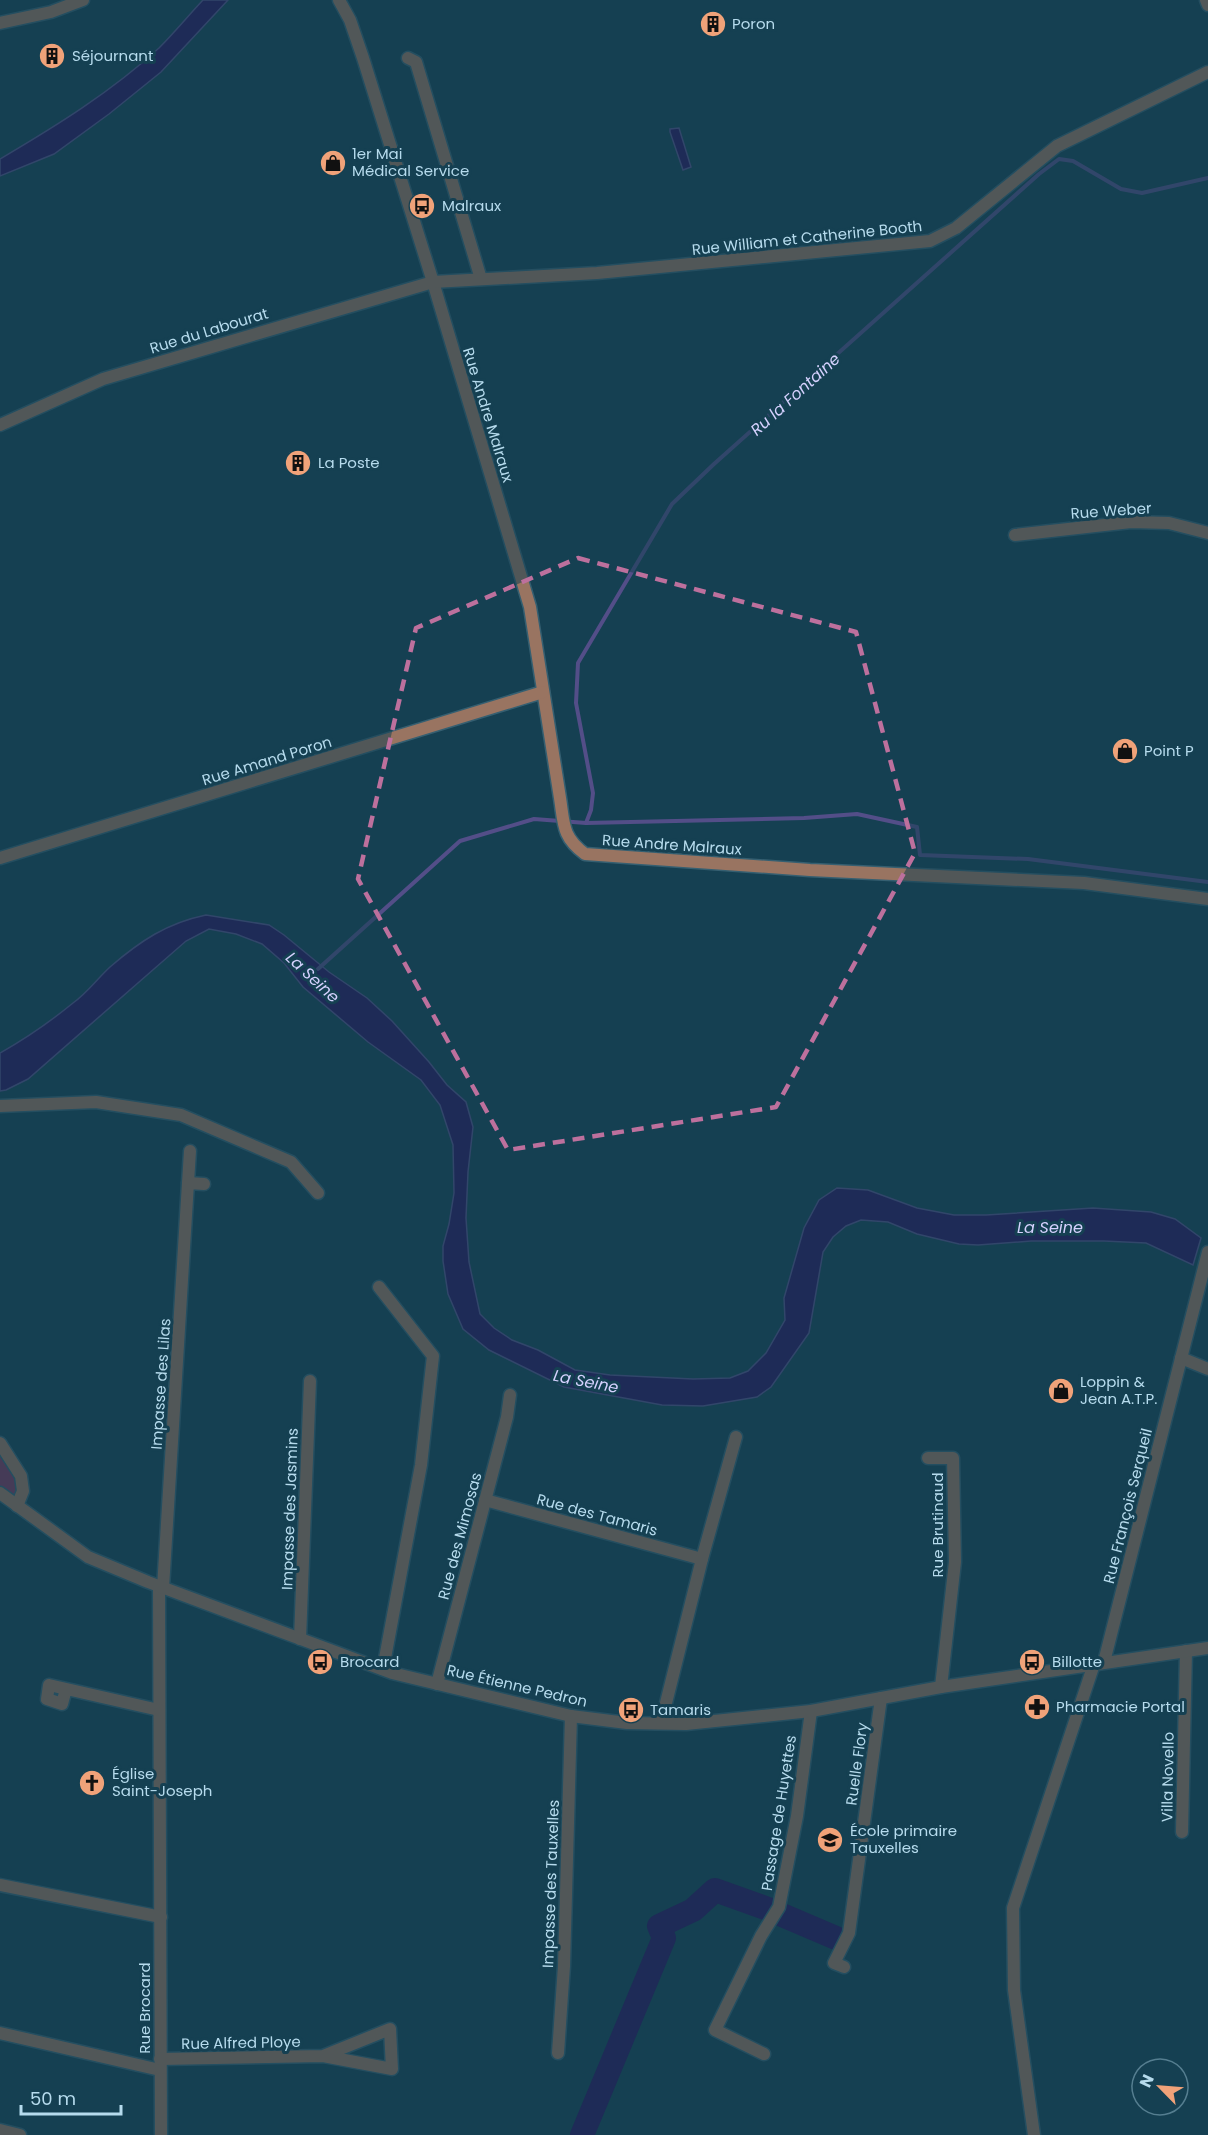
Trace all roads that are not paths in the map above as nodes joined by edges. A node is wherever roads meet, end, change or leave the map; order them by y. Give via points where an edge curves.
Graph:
1 (83, 0) edge
2 (339, 0) edge
3 (1206, 0) edge
4 (1208, 5) edge
5 (0, 23) edge
6 (408, 58) dead end
7 (1208, 72) edge
8 (481, 279) junction
9 (433, 282) junction
10 (0, 425) edge
11 (1208, 533) edge
12 (1015, 535) dead end
13 (543, 692) junction
14 (0, 858) edge
15 (1208, 899) edge
16 (0, 1106) edge
17 (190, 1151) dead end
18 (188, 1183) junction
19 (204, 1184) dead end
20 (318, 1193) dead end
21 (1208, 1252) edge
22 (379, 1287) dead end
23 (1181, 1358) junction
24 (1208, 1369) edge
25 (310, 1381) dead end
26 (510, 1395) dead end
27 (736, 1437) dead end
28 (0, 1443) edge
29 (928, 1458) dead end
30 (0, 1493) edge
31 (485, 1500) junction
32 (17, 1506) junction
33 (702, 1558) junction
34 (161, 1587) junction
35 (300, 1639) junction
36 (1208, 1648) edge
37 (1186, 1651) junction
38 (1099, 1663) junction
39 (383, 1669) junction
40 (437, 1684) junction
41 (941, 1687) junction
42 (66, 1689) dead end
43 (881, 1698) junction
44 (159, 1710) junction
45 (811, 1711) junction
46 (571, 1716) junction
47 (661, 1723) junction
48 (1182, 1832) dead end
49 (0, 1885) edge
50 (160, 1917) junction
51 (844, 1967) dead end
52 (0, 2033) edge
53 (558, 2053) dead end
54 (764, 2054) dead end
55 (323, 2056) junction
56 (160, 2065) junction
57 (0, 2130) edge
58 (20, 2135) edge
59 (161, 2135) edge
60 (1034, 2135) edge

1 - 5 street via 51,12
2 - 9 street, Rue Andre Malraux via 360,49
3 - 4 street
6 - 8 street via 416,62
7 - 8 street, Rue William et Catherine Booth via 1057,146 956,228 930,240 597,273
8 - 9 street, Rue William et Catherine Booth
9 - 10 street, Rue du Labourat via 103,379
9 - 13 street, Rue Andre Malraux via 530,607
11 - 12 street, Rue Weber via 1169,523 1131,522
13 - 14 street, Rue Amand Poron
13 - 15 street, Rue Andre Malraux via 565,830 572,844 585,854 1084,883
16 - 20 street via 96,1102 181,1116 291,1162
17 - 18 street, Impasse des Lilas
18 - 19 street
18 - 34 street, Impasse des Lilas
21 - 23 street, Rue François Serqueil
22 - 39 street via 433,1356 421,1465
23 - 24 street
23 - 38 street, Rue François Serqueil
25 - 35 street, Impasse des Jasmins
26 - 31 street, Rue des Mimosas
27 - 33 street
28 - 32 street via 21,1476 23,1491
29 - 41 street, Rue Brutinaud via 952,1458 955,1562
30 - 32 street, Rue Étienne Pedron
31 - 33 street, Rue des Tamaris
31 - 40 street, Rue des Mimosas
32 - 34 street, Rue Étienne Pedron via 88,1557
33 - 47 street
34 - 35 street, Rue Étienne Pedron
34 - 44 street, Rue Brocard
35 - 39 street, Rue Étienne Pedron
36 - 37 street, Rue Étienne Pedron
37 - 38 street, Rue Étienne Pedron
37 - 48 street, Villa Novello
38 - 41 street, Rue Étienne Pedron
38 - 60 street, Rue François Serqueil via 1013,1908 1014,1990
39 - 40 street, Rue Étienne Pedron
40 - 46 street, Rue Étienne Pedron
41 - 43 street, Rue Étienne Pedron
42 - 44 street
43 - 45 street, Rue Étienne Pedron
43 - 51 street, Ruelle Flory via 849,1933 834,1963
44 - 50 street, Rue Brocard
45 - 47 street, Rue Étienne Pedron
45 - 54 street, Passage de Huyettes via 796,1816 776,1912 715,2030
46 - 47 street, Rue Étienne Pedron
46 - 53 street, Impasse des Tauxelles
49 - 50 street
50 - 56 street, Rue Brocard
52 - 56 street, Rue Alfred Ploye
55 - 55 street, Rue Alfred Ploye via 333,2052 390,2029 392,2069
55 - 56 street, Rue Alfred Ploye
56 - 59 street, Rue Brocard
57 - 58 street

